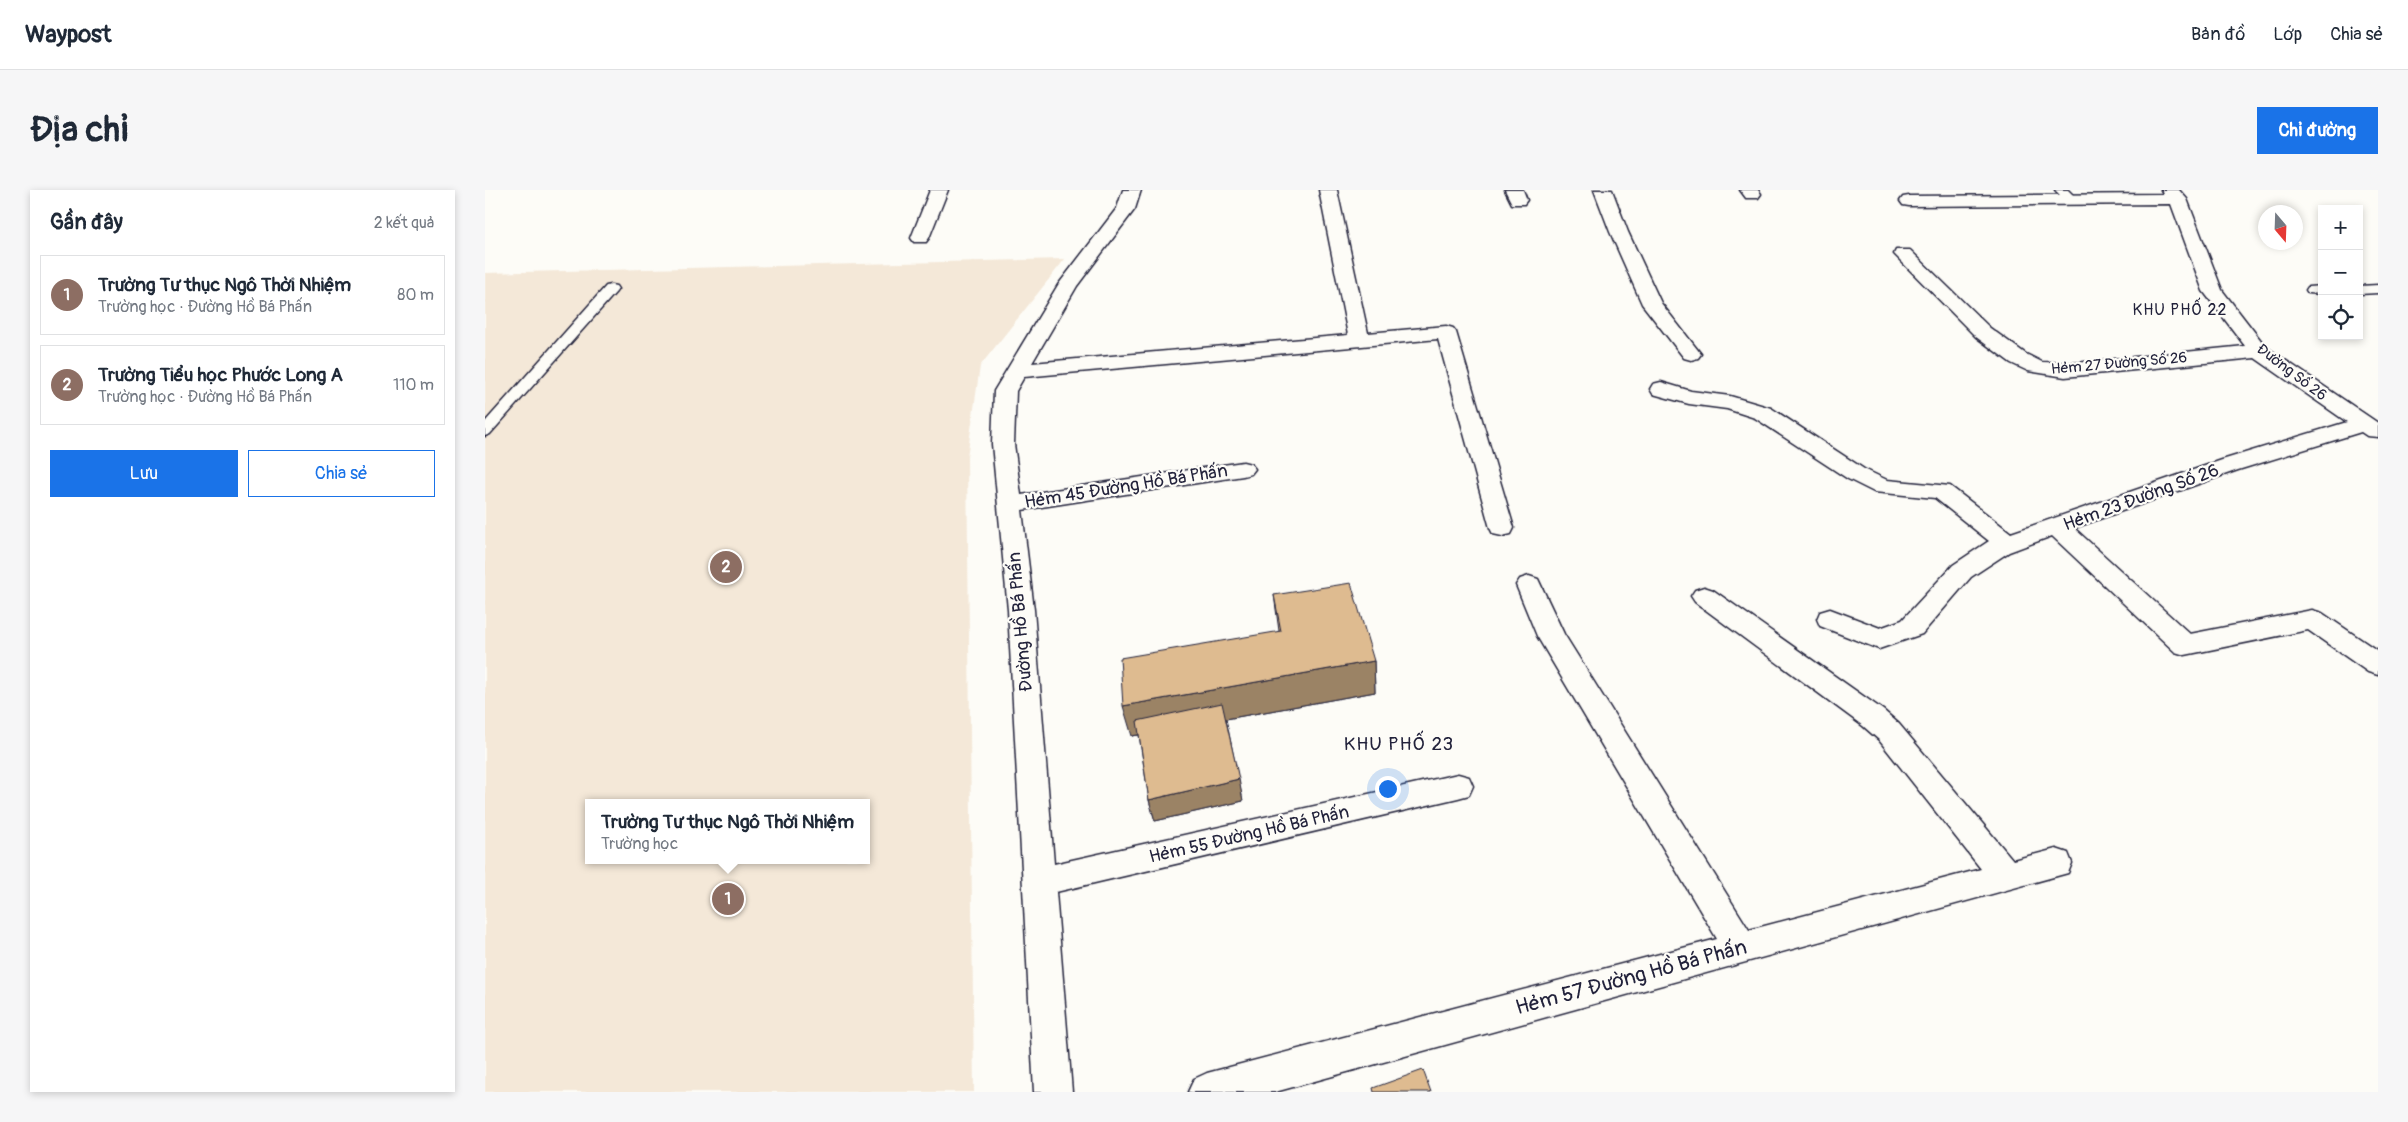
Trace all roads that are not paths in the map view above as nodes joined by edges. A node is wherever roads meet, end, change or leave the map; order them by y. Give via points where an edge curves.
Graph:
1 (939, 190) edge
2 (1132, 190) edge
3 (1328, 190) edge
4 (1603, 190) edge
5 (2066, 195) edge
6 (2174, 195) edge
7 (1909, 201) dead end
8 (920, 238) dead end
9 (1903, 254) dead end
10 (611, 288) dead end
11 (2378, 289) edge
12 (2363, 290) edge
13 (1359, 340) junction
14 (2259, 351) junction
15 (1691, 354) dead end
16 (1016, 371) junction
17 (1661, 388) dead end
18 (2371, 428) edge
19 (485, 431) edge
20 (1243, 469) dead end
21 (1009, 504) junction
22 (2056, 526) junction
23 (1502, 528) dead end
24 (2009, 544) junction
25 (1529, 585) dead end
26 (1704, 596) dead end
27 (1830, 619) dead end
28 (2378, 665) edge
29 (1458, 786) dead end
30 (2056, 863) dead end
31 (2006, 876) junction
32 (1039, 882) junction
33 (1741, 948) junction
34 (1053, 1092) edge
35 (1207, 1092) edge

1 - 8 street
2 - 16 street, Đường Hồ Bá Phấn via 1126,208 1068,285
3 - 13 street
4 - 15 street via 1652,304
5 - 6 street
5 - 7 street
6 - 14 street, Đường Số 26 via 2213,291
9 - 14 street, Hẻm 27 Đường Số 26 via 1994,341 2019,358 2044,369 2075,369
10 - 19 lane
11 - 12 lane
13 - 16 street
13 - 23 street via 1446,332
14 - 18 street, Đường Số 26
16 - 21 street, Đường Hồ Bá Phấn via 1005,391 1003,444
17 - 24 street via 1763,413 1855,474 1882,486 1941,491
18 - 22 street, Hẻm 23 Đường Số 26 via 2230,465
20 - 21 street, Hẻm 45 Đường Hồ Bá Phấn
21 - 32 street, Đường Hồ Bá Phấn via 1021,610
22 - 24 street
22 - 28 street, Hẻm 23 Đường Số 26 via 2185,645 2312,620
24 - 27 street via 2000,546 1962,571 1912,627 1879,639
25 - 33 street via 1551,636
26 - 31 street via 1889,732
29 - 32 street, Hẻm 55 Đường Hồ Bá Phấn
30 - 31 street, Hẻm 57 Đường Hồ Bá Phấn
31 - 33 street, Hẻm 57 Đường Hồ Bá Phấn
32 - 34 street, Đường Hồ Bá Phấn
33 - 35 street, Hẻm 57 Đường Hồ Bá Phấn

